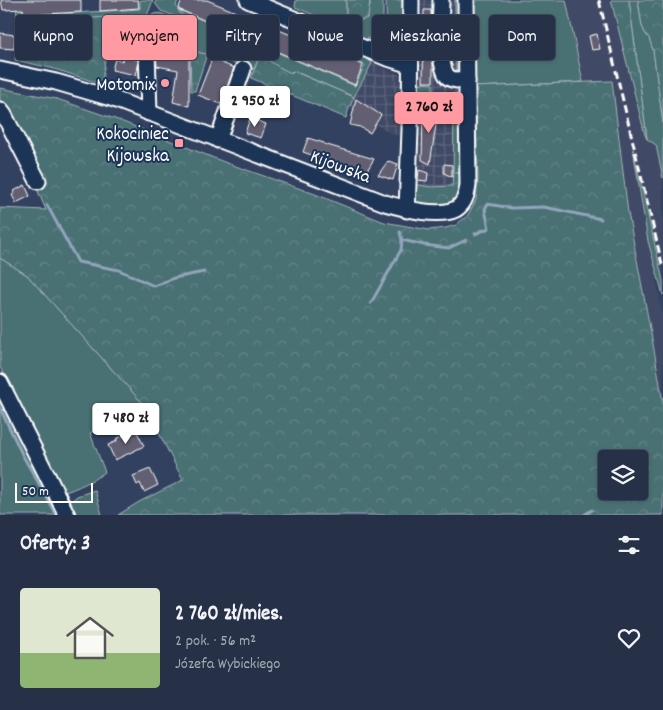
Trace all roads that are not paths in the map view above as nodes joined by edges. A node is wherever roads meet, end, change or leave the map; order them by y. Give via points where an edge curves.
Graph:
1 (248, 0) edge
2 (411, 0) edge
3 (441, 0) edge
4 (466, 0) edge
5 (147, 60) edge
6 (410, 64) junction
7 (243, 69) dead end
8 (0, 70) edge
9 (467, 81) junction
10 (0, 110) edge
11 (149, 113) junction
12 (218, 140) junction
13 (38, 181) dead end
14 (407, 210) junction
15 (0, 382) edge
16 (67, 515) edge

1 - 6 street via 385,57
2 - 6 street
3 - 9 street via 444,71 452,79
4 - 9 street
5 - 11 street
6 - 14 street
7 - 12 street
8 - 11 street, Kijowska via 56,82
9 - 14 street, Kijowska via 468,173 464,200 450,211
10 - 13 street
11 - 12 street, Kijowska
12 - 14 street, Kijowska
15 - 16 street

